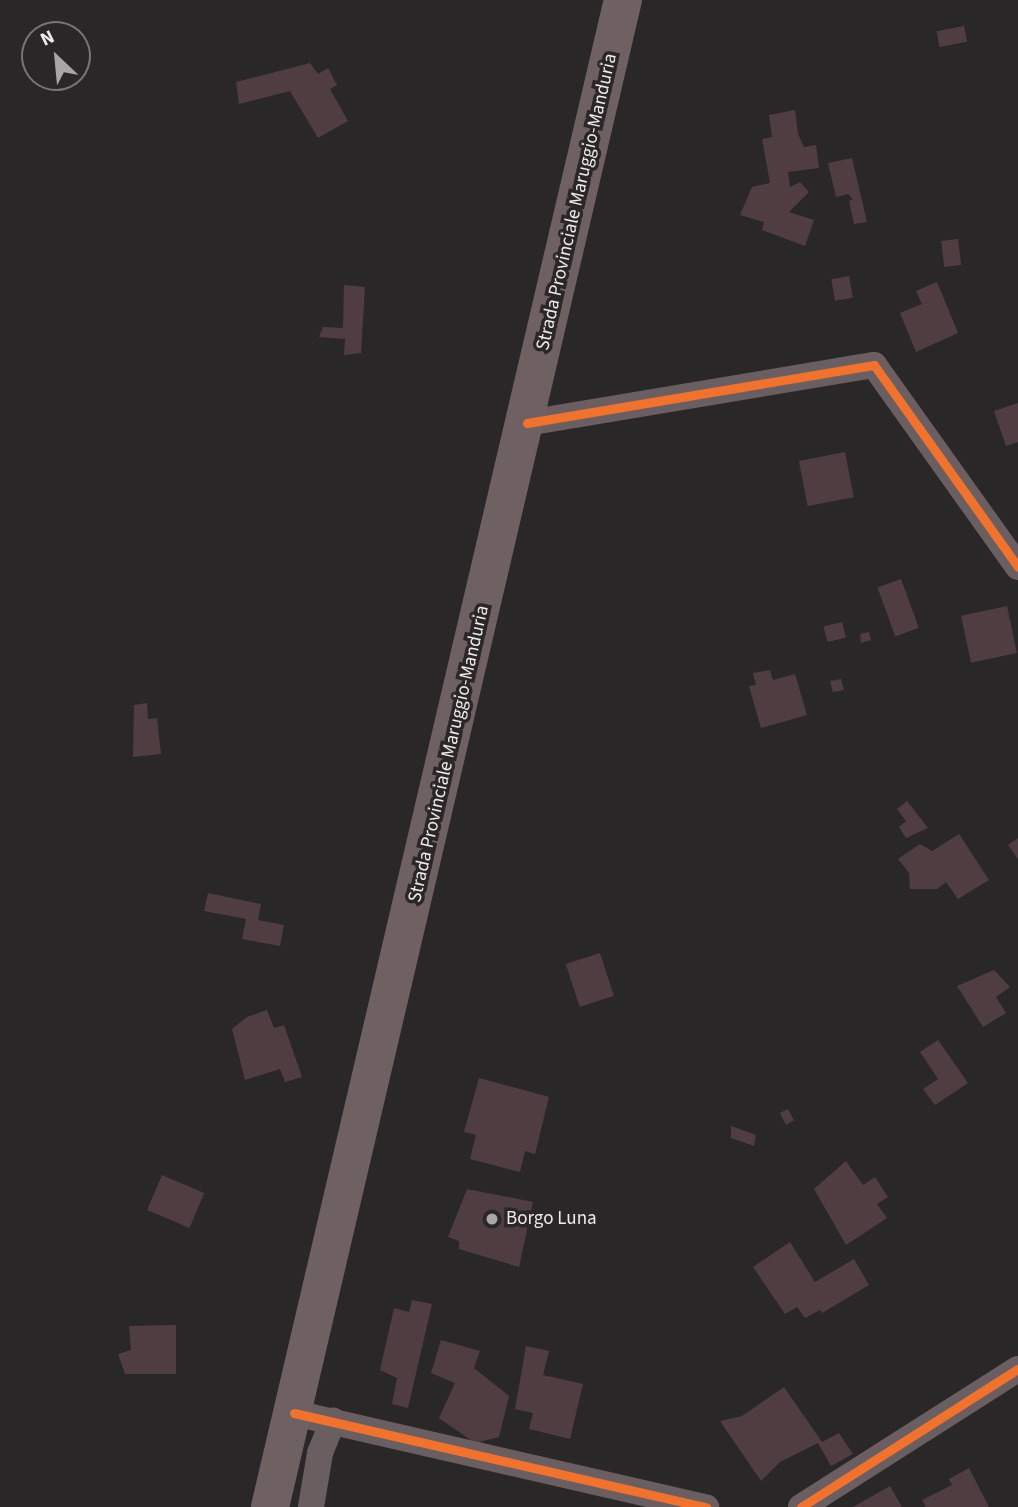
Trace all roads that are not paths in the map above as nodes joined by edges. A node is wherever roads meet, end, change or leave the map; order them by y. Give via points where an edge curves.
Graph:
1 (623, 0) edge
2 (527, 423) junction
3 (1018, 567) edge
4 (1018, 1369) edge
5 (294, 1413) junction
6 (333, 1421) junction
7 (270, 1507) edge
8 (311, 1507) edge
9 (706, 1507) edge
10 (801, 1507) edge

1 - 2 main road, Strada Provinciale Maruggio-Manduria
2 - 3 street via 874,365
2 - 5 main road, Strada Provinciale Maruggio-Manduria
4 - 10 street
5 - 6 street
5 - 7 main road, Strada Provinciale Maruggio-Manduria
6 - 8 street via 320,1453
6 - 9 street

